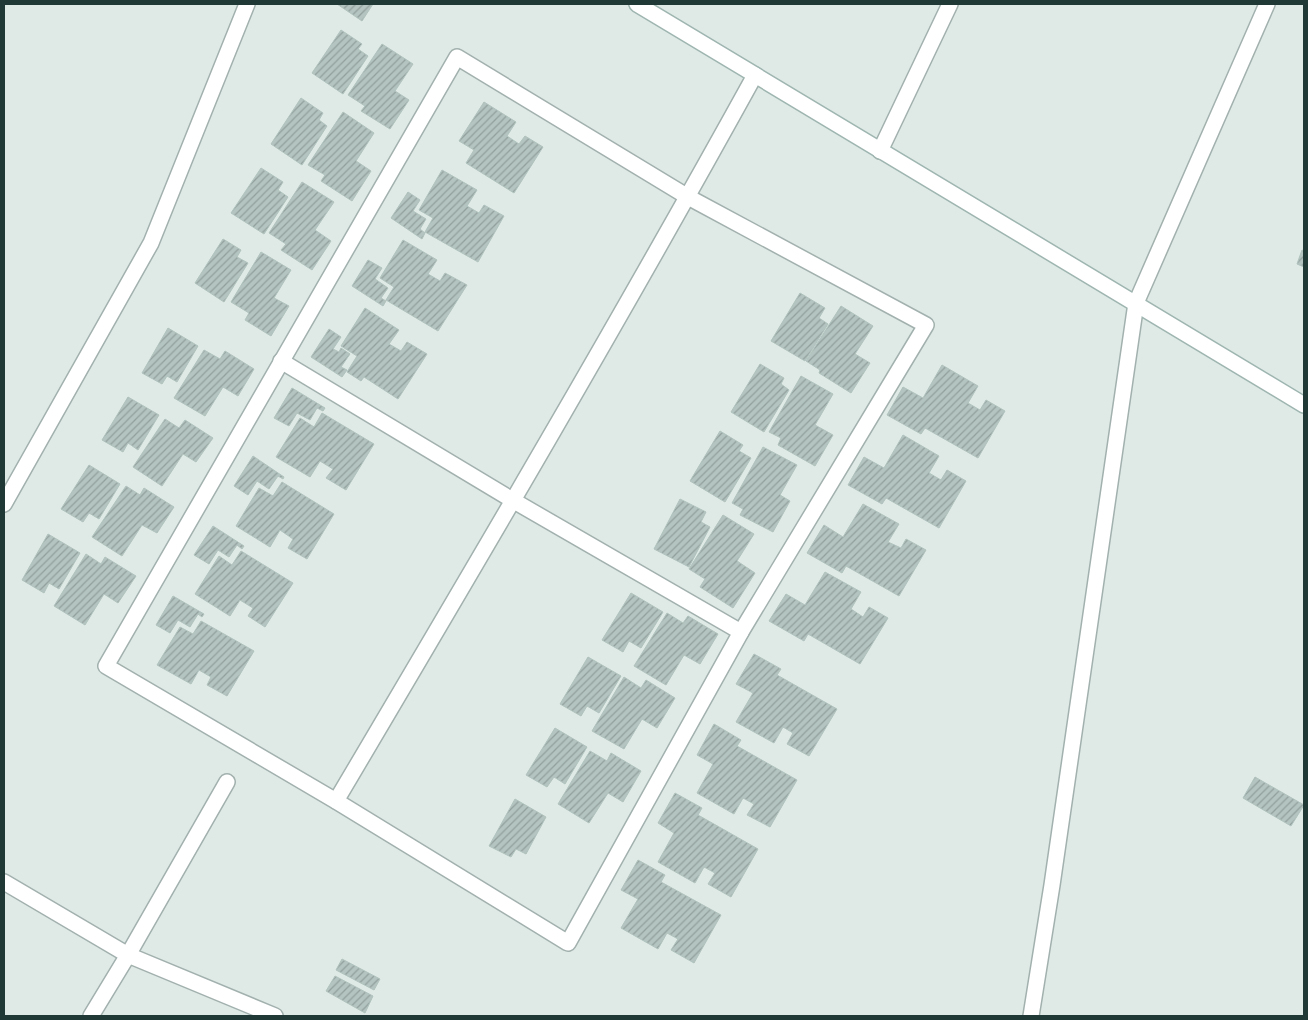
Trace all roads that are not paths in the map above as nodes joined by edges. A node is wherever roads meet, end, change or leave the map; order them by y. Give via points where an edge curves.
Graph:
1 (247, 4) edge
2 (637, 4) edge
3 (950, 4) edge
4 (1267, 4) edge
5 (755, 76) junction
6 (880, 151) junction
7 (688, 197) junction
8 (1136, 303) junction
9 (281, 361) junction
10 (1304, 405) edge
11 (514, 501) junction
12 (4, 504) edge
13 (741, 632) junction
14 (227, 782) dead end
15 (336, 801) junction
16 (4, 882) edge
17 (128, 955) junction
18 (90, 1016) edge
19 (275, 1016) edge
20 (1031, 1016) edge

1 - 12 street via 151,243
2 - 5 street
3 - 6 street
4 - 8 street
5 - 6 street
5 - 7 street
6 - 8 street
7 - 9 street via 457,57
7 - 11 street
7 - 13 street via 926,325
8 - 10 street
8 - 20 street
9 - 11 street
9 - 15 street via 106,666
11 - 13 street
11 - 15 street
13 - 15 street via 568,943
14 - 17 street
16 - 17 street
17 - 18 street
17 - 19 street

